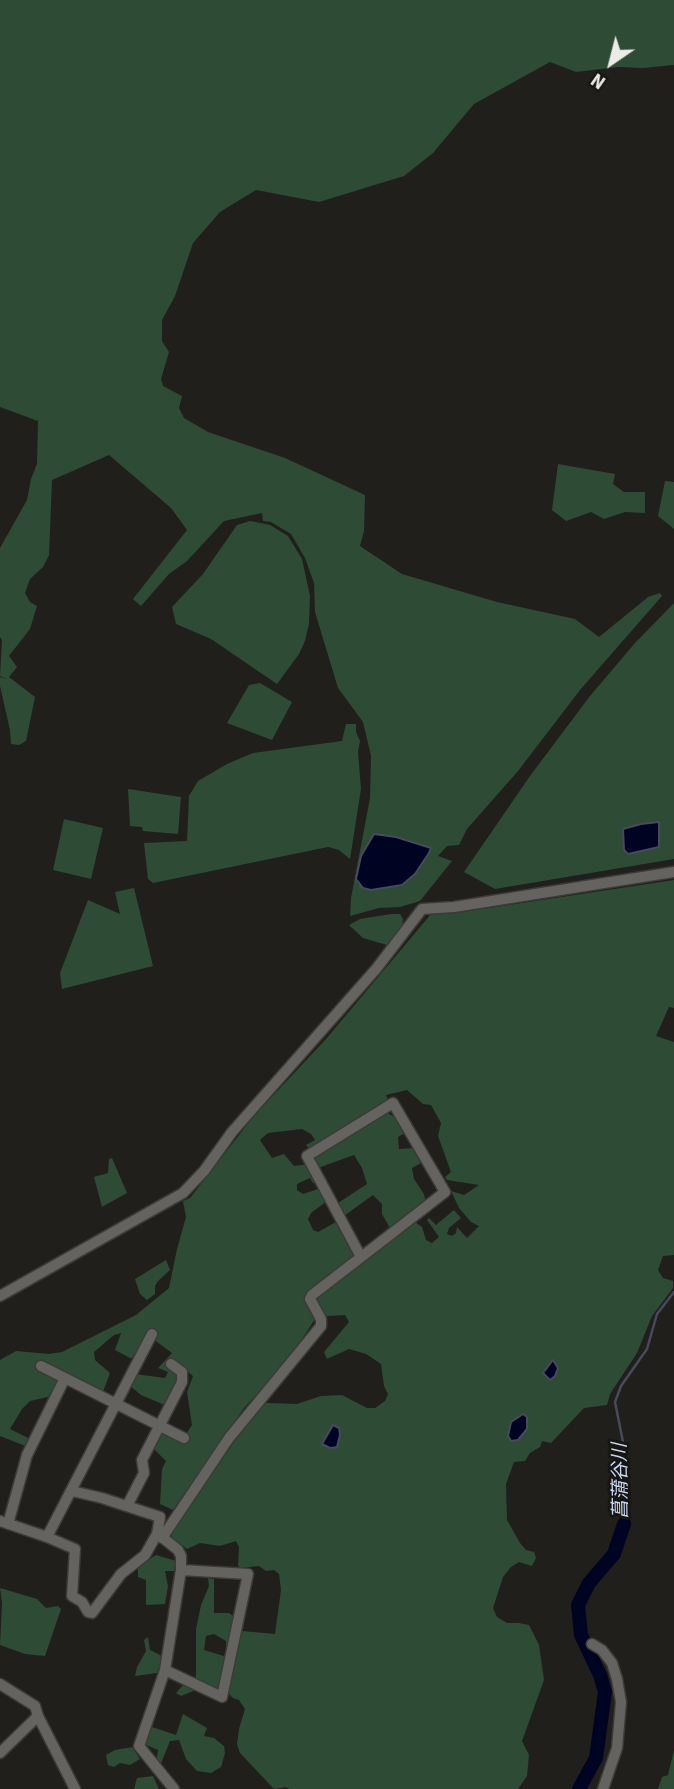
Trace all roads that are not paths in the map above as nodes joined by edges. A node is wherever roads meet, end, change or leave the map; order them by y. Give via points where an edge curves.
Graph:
1 (674, 872) edge
2 (361, 1257) junction
3 (0, 1296) edge
4 (152, 1334) dead end
5 (171, 1364) dead end
6 (41, 1366) dead end
7 (65, 1378) junction
8 (116, 1404) junction
9 (160, 1425) junction
10 (184, 1438) dead end
11 (72, 1491) junction
12 (127, 1506) junction
13 (160, 1517) junction
14 (173, 1521) junction
15 (4, 1523) edge
16 (160, 1536) junction
17 (47, 1537) junction
18 (181, 1570) junction
19 (592, 1644) dead end
20 (165, 1670) junction
21 (0, 1684) edge
22 (38, 1716) junction
23 (0, 1753) edge
24 (75, 1789) edge
25 (174, 1789) edge
26 (603, 1789) edge

1 - 3 street via 422,909 183,1193
2 - 2 street via 446,1192 393,1103 307,1156
2 - 14 street via 312,1295 321,1326 229,1438
4 - 8 street
5 - 9 street via 183,1376
6 - 7 street
7 - 8 street
7 - 15 street via 27,1455
8 - 9 street
8 - 11 street
9 - 10 street
9 - 12 street
11 - 12 street
11 - 17 street
12 - 13 street
13 - 14 street
13 - 16 street
14 - 16 street
15 - 17 street
16 - 17 street via 121,1574 92,1613 72,1597 75,1549
16 - 18 street via 178,1550
18 - 20 street
18 - 20 street via 248,1574 222,1697
19 - 26 street via 612,1663 621,1702 617,1748
20 - 25 street via 139,1746
21 - 22 street via 31,1702
22 - 23 street
22 - 24 street

